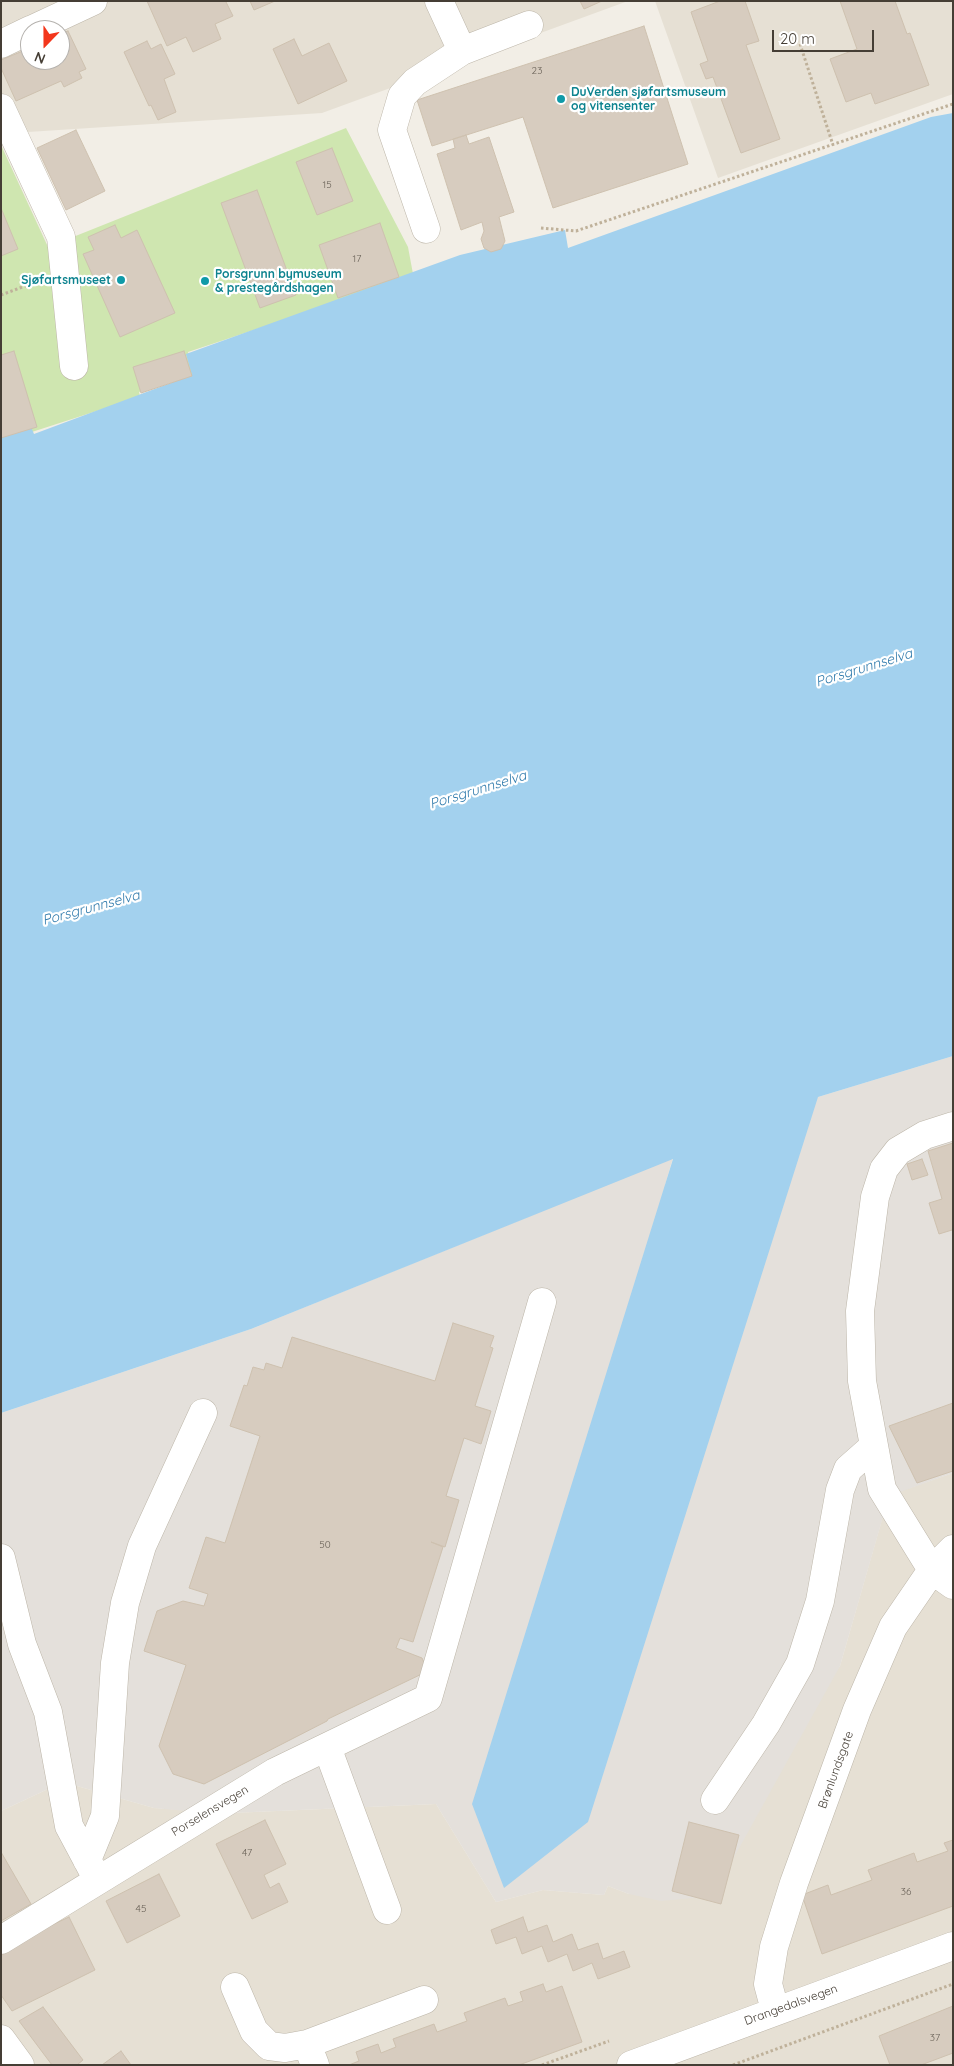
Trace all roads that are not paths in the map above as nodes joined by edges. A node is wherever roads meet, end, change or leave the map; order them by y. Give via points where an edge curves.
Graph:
1 (93, 1) edge
2 (439, 1) edge
3 (52, 20) edge
4 (529, 25) dead end
5 (20, 35) edge
6 (1, 44) edge
7 (462, 52) junction
8 (1, 108) edge
9 (426, 229) dead end
10 (74, 366) dead end
11 (953, 1126) edge
12 (542, 1302) dead end
13 (203, 1413) dead end
14 (874, 1446) junction
15 (953, 1549) edge
16 (1, 1558) edge
17 (942, 1578) edge
18 (327, 1747) junction
19 (715, 1800) dead end
20 (92, 1871) junction
21 (387, 1910) dead end
22 (1, 1940) edge
23 (953, 1946) edge
24 (235, 1987) dead end
25 (424, 2000) dead end
26 (775, 2010) junction
27 (1, 2039) edge
28 (311, 2054) edge
29 (635, 2064) edge
30 (20, 2065) edge

1 - 3 street
2 - 7 street
4 - 7 street
5 - 6 street
7 - 9 street via 415,82 402,96 392,130
8 - 10 street via 61,237
11 - 14 street via 925,1135 898,1151 884,1169 875,1197 860,1311 862,1381
12 - 18 street, Porselensvegen via 428,1698
13 - 20 street via 142,1546 125,1603 115,1663 105,1816
14 - 17 street via 882,1489
14 - 19 street via 848,1469 840,1490 820,1601 800,1664 766,1724
15 - 17 street, Brønlundsgate
16 - 20 street via 22,1644 48,1712 69,1826
17 - 26 street, Brønlundsgate via 894,1627 857,1710 774,1947 768,1984
18 - 20 street, Porselensvegen
18 - 21 street
20 - 22 street, Porselensvegen
23 - 26 street, Drangedalsvegen
24 - 28 street via 254,2031 269,2046
25 - 28 street
26 - 29 street, Drangedalsvegen
27 - 30 street

